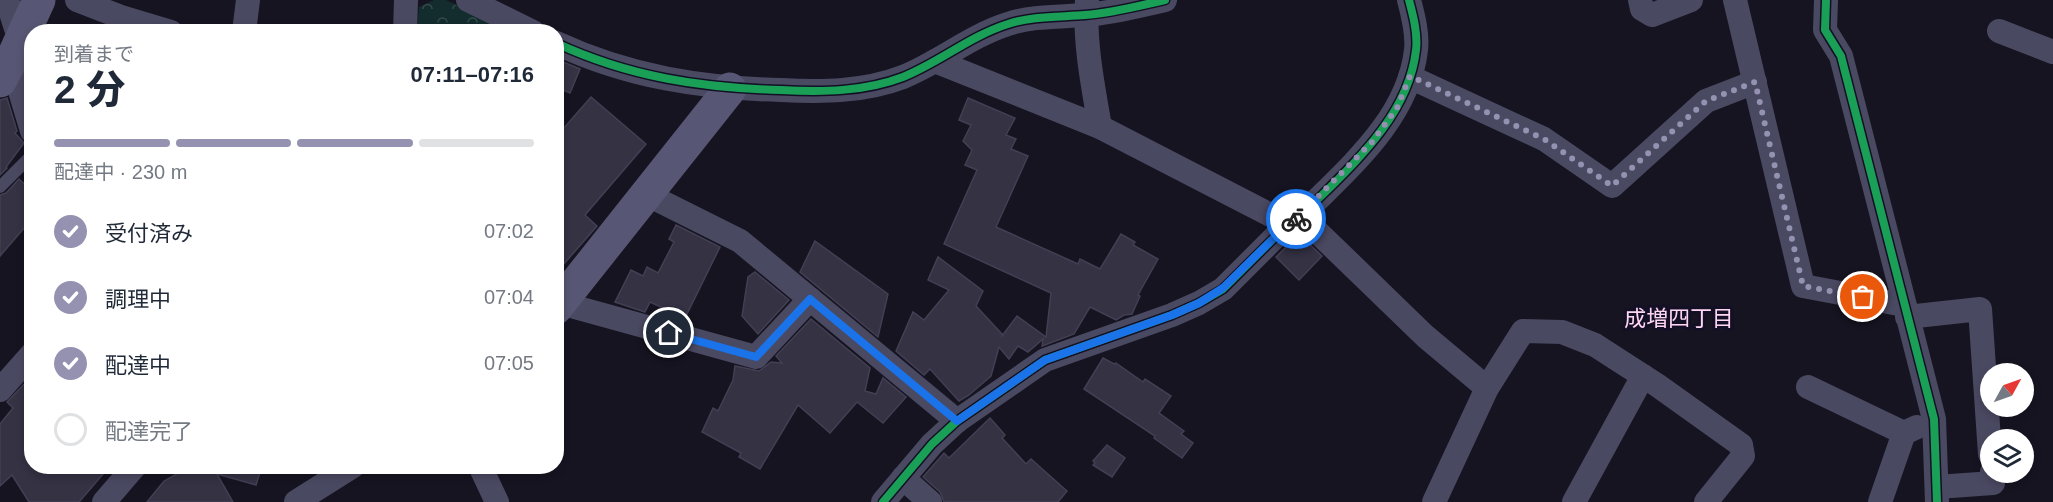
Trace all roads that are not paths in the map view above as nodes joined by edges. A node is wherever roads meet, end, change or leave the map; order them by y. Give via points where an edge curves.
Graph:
1 (7, 0) edge
2 (39, 0) edge
3 (77, 0) edge
4 (248, 0) edge
5 (406, 0) edge
6 (468, 0) edge
7 (1165, 0) edge
8 (1409, 0) edge
9 (1640, 0) edge
10 (1691, 0) edge
11 (1735, 0) edge
12 (1826, 0) edge
13 (1087, 7) edge
14 (28, 24) edge
15 (144, 24) edge
16 (245, 24) edge
17 (405, 24) edge
18 (517, 24) edge
19 (1999, 31) dead end
20 (24, 33) edge
21 (564, 46) edge
22 (2053, 52) edge
23 (11, 61) edge
24 (935, 61) junction
25 (1410, 76) junction
26 (1755, 82) junction
27 (730, 89) junction
28 (24, 104) edge
29 (1100, 127) junction
30 (24, 163) edge
31 (0, 187) edge
32 (646, 194) junction
33 (1294, 220) junction
34 (564, 297) edge
35 (810, 299) junction
36 (564, 307) edge
37 (1905, 311) junction
38 (24, 363) edge
39 (1643, 376) junction
40 (1808, 387) dead end
41 (1487, 388) junction
42 (0, 390) edge
43 (1934, 419) junction
44 (957, 421) junction
45 (1988, 429) edge
46 (1904, 433) junction
47 (128, 474) edge
48 (340, 474) edge
49 (484, 474) edge
50 (903, 478) junction
51 (1993, 483) edge
52 (1937, 495) edge
53 (104, 502) edge
54 (296, 502) edge
55 (497, 502) edge
56 (883, 502) edge
57 (930, 502) edge
58 (1434, 502) edge
59 (1574, 502) edge
60 (1706, 502) edge
61 (1880, 502) edge

1 - 23 street
2 - 14 street
3 - 15 street
4 - 16 street
5 - 17 street
6 - 18 street
7 - 13 street via 1120,11
8 - 25 street via 1416,48
9 - 10 street via 1642,9 1652,15
11 - 26 street
12 - 37 street via 1825,30 1841,56
13 - 24 street via 1011,22 966,41
13 - 29 street
19 - 22 street
20 - 23 street
21 - 27 street via 607,64 674,82
23 - 28 street
24 - 27 street via 902,77 832,92
24 - 29 street
25 - 26 street via 1544,139 1612,186 1706,101
25 - 33 street via 1397,108 1372,142
26 - 37 street via 1803,286
27 - 32 street
29 - 33 street
30 - 31 lane
32 - 34 street
32 - 35 street via 740,241
33 - 41 street
33 - 44 street via 1223,288 1199,303 1045,360
35 - 36 street via 756,357
35 - 44 street
37 - 43 street
37 - 45 street via 1980,309
38 - 42 street
39 - 41 street via 1595,345 1562,332 1523,331
39 - 59 street
39 - 60 street via 1741,444 1743,456
40 - 46 street
41 - 58 street
43 - 46 street
43 - 52 street
44 - 50 street
46 - 61 street
47 - 53 street
48 - 54 street
49 - 55 street
50 - 56 street
50 - 57 street
51 - 52 street

